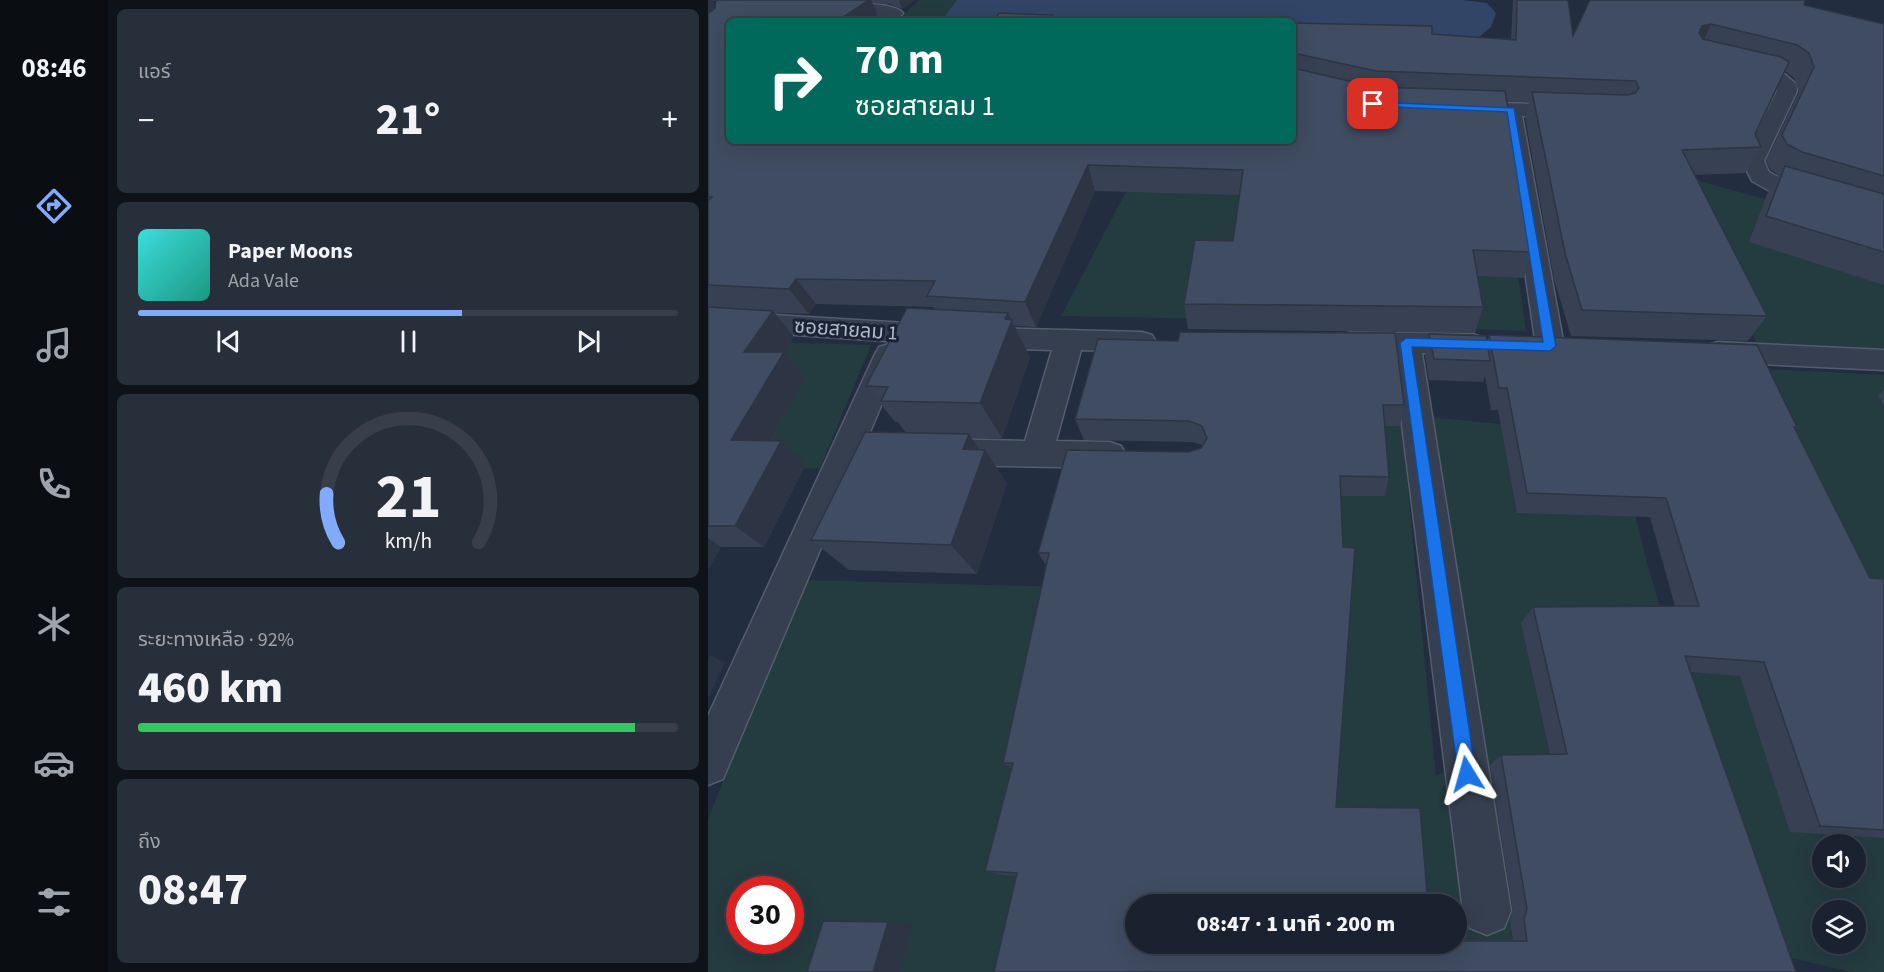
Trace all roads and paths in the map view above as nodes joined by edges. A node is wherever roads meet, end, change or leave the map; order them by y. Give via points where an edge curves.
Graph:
1 (809, 9) edge
2 (890, 18) edge
3 (1720, 62) edge
4 (1442, 107) edge
5 (1511, 110) junction
6 (1587, 111) edge
7 (1884, 217) edge
8 (708, 320) edge
9 (898, 333) junction
10 (1069, 341) junction
11 (1173, 342) edge
12 (1324, 342) edge
13 (1406, 343) junction
14 (1690, 351) edge
15 (1884, 360) edge
16 (914, 451) edge
17 (1037, 453) junction
18 (1137, 456) edge
19 (708, 764) edge
20 (1487, 911) dead end

1 - 2 street via 890,11 894,13
3 - 7 street via 1775,76 1786,84 1787,91 1753,161 1760,176 1776,185
4 - 5 street
5 - 6 street
5 - 13 street via 1538,346
8 - 9 street, ซอยสายลม 1
9 - 10 street, ซอยสายลม 1
9 - 19 street
10 - 11 street, ซอยสายลม 1
10 - 17 street
12 - 13 street
13 - 20 street
14 - 15 street
16 - 17 street
17 - 18 street

